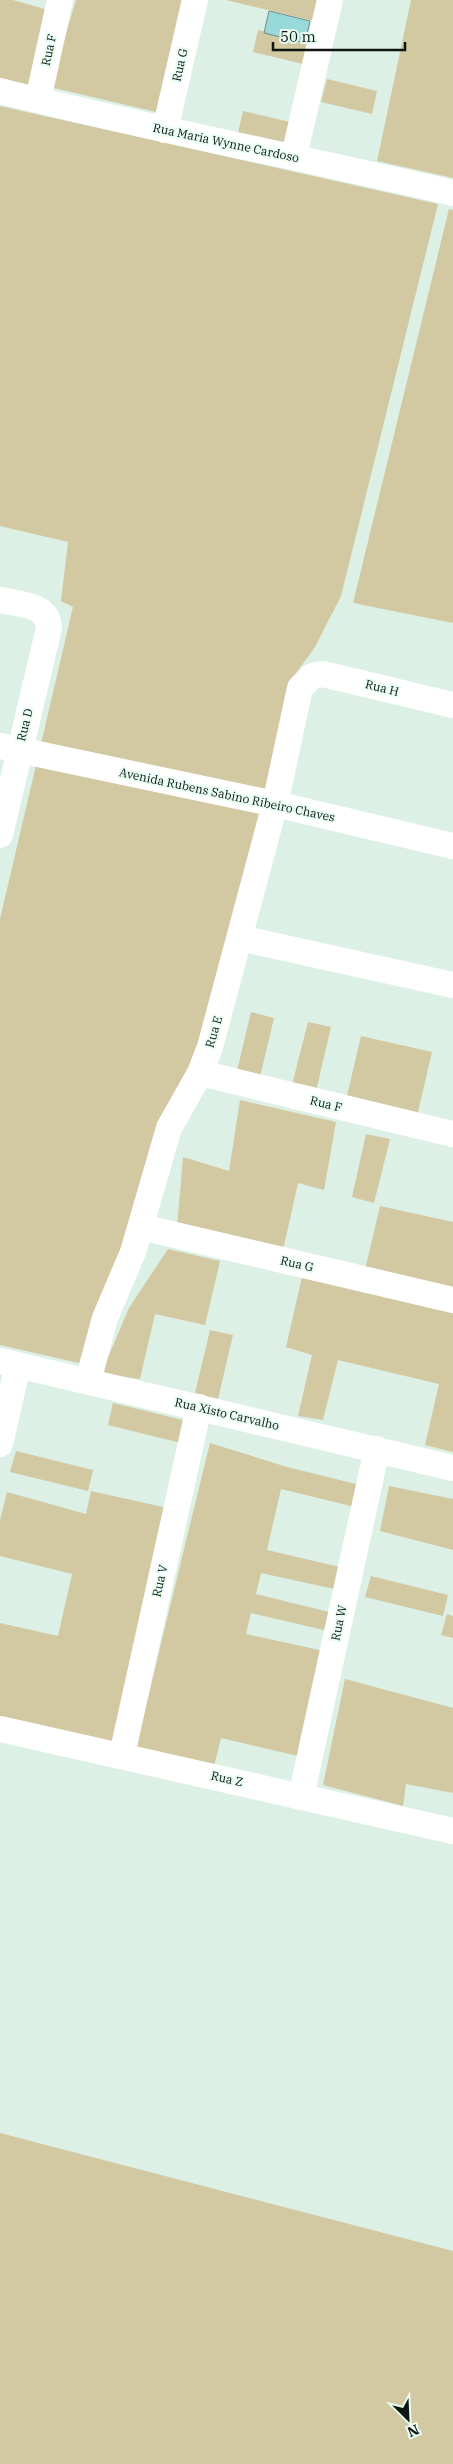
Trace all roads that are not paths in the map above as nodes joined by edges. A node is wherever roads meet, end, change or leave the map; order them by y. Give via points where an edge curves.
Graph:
1 (60, 0) edge
2 (195, 0) edge
3 (330, 0) edge
4 (0, 91) edge
5 (38, 100) junction
6 (165, 130) junction
7 (294, 156) junction
8 (453, 193) edge
9 (0, 600) edge
10 (312, 676) joint
11 (453, 706) edge
12 (9, 748) edge
13 (275, 804) junction
14 (0, 835) edge
15 (453, 846) edge
16 (240, 938) junction
17 (453, 985) edge
18 (200, 1073) junction
19 (453, 1134) edge
20 (141, 1227) junction
21 (453, 1300) edge
22 (9, 1363) edge
23 (88, 1381) junction
24 (199, 1407) junction
25 (0, 1444) edge
26 (377, 1449) junction
27 (453, 1468) edge
28 (0, 1729) edge
29 (122, 1755) junction
30 (301, 1797) junction
31 (453, 1831) edge

1 - 5 street, Rua F
2 - 6 street, Rua G
3 - 7 street
4 - 5 street, Rua Maria Wynne Cardoso
5 - 6 street, Rua Maria Wynne Cardoso
6 - 7 street, Rua Maria Wynne Cardoso
7 - 8 street, Rua Maria Wynne Cardoso
9 - 12 street, Rua D via 37,608 46,616 49,628
10 - 11 street, Rua H via 323,674
10 - 13 street, Rua E via 300,688
12 - 13 street, Avenida Rubens Sabino Ribeiro Chaves
12 - 14 street, Rua D
13 - 15 street, Avenida Rubens Sabino Ribeiro Chaves
13 - 16 street, Rua E
16 - 17 street
16 - 18 street, Rua E
18 - 19 street, Rua F
18 - 20 street, Rua E via 169,1128
20 - 21 street, Rua G
20 - 23 street, Rua E via 105,1318
22 - 23 street, Rua Xisto Carvalho
22 - 25 street
23 - 24 street, Rua Xisto Carvalho
24 - 26 street, Rua Xisto Carvalho
24 - 29 street, Rua V
26 - 27 street, Rua Xisto Carvalho
26 - 30 street, Rua W
28 - 29 street, Rua Z
29 - 30 street, Rua Z
30 - 31 street, Rua Z

